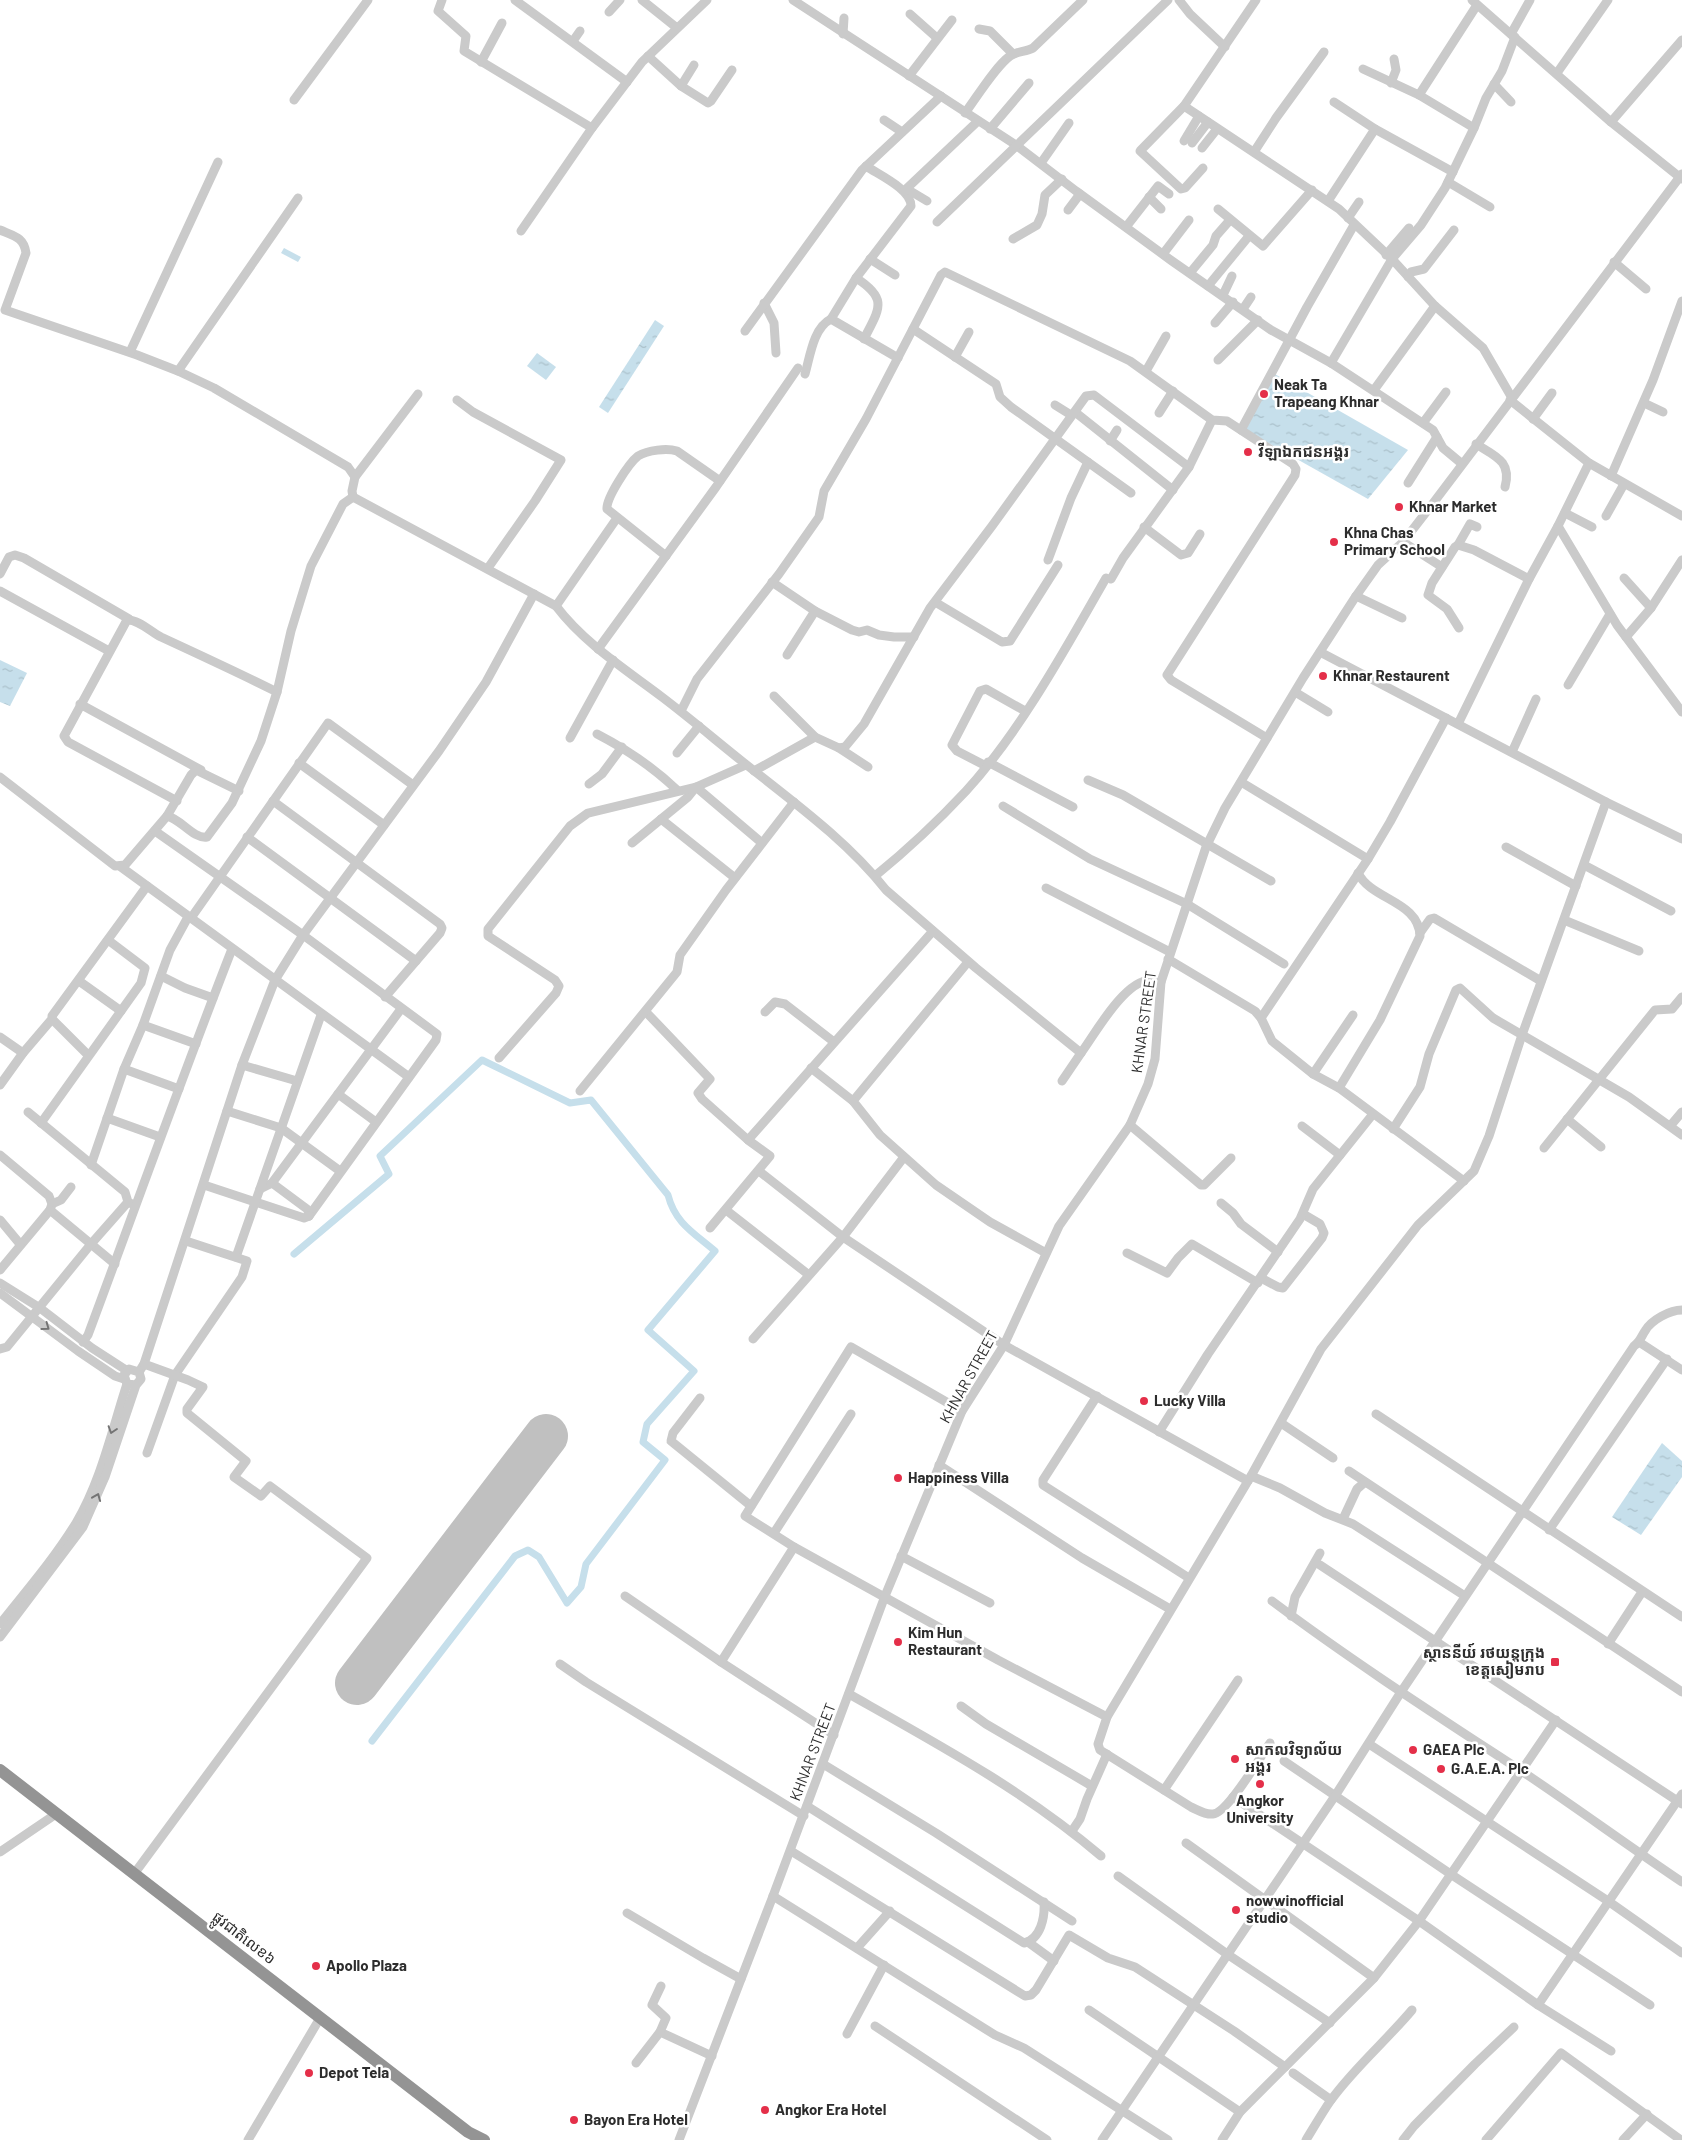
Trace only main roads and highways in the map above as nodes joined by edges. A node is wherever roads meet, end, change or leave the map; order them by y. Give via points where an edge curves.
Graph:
1 (0, 1770) edge
2 (470, 2136) edge
3 (484, 2140) edge

1 - 2 highway, ផ្លូវជាតិលេខ៦
2 - 3 highway, ផ្លូវជាតិលេខ៦

